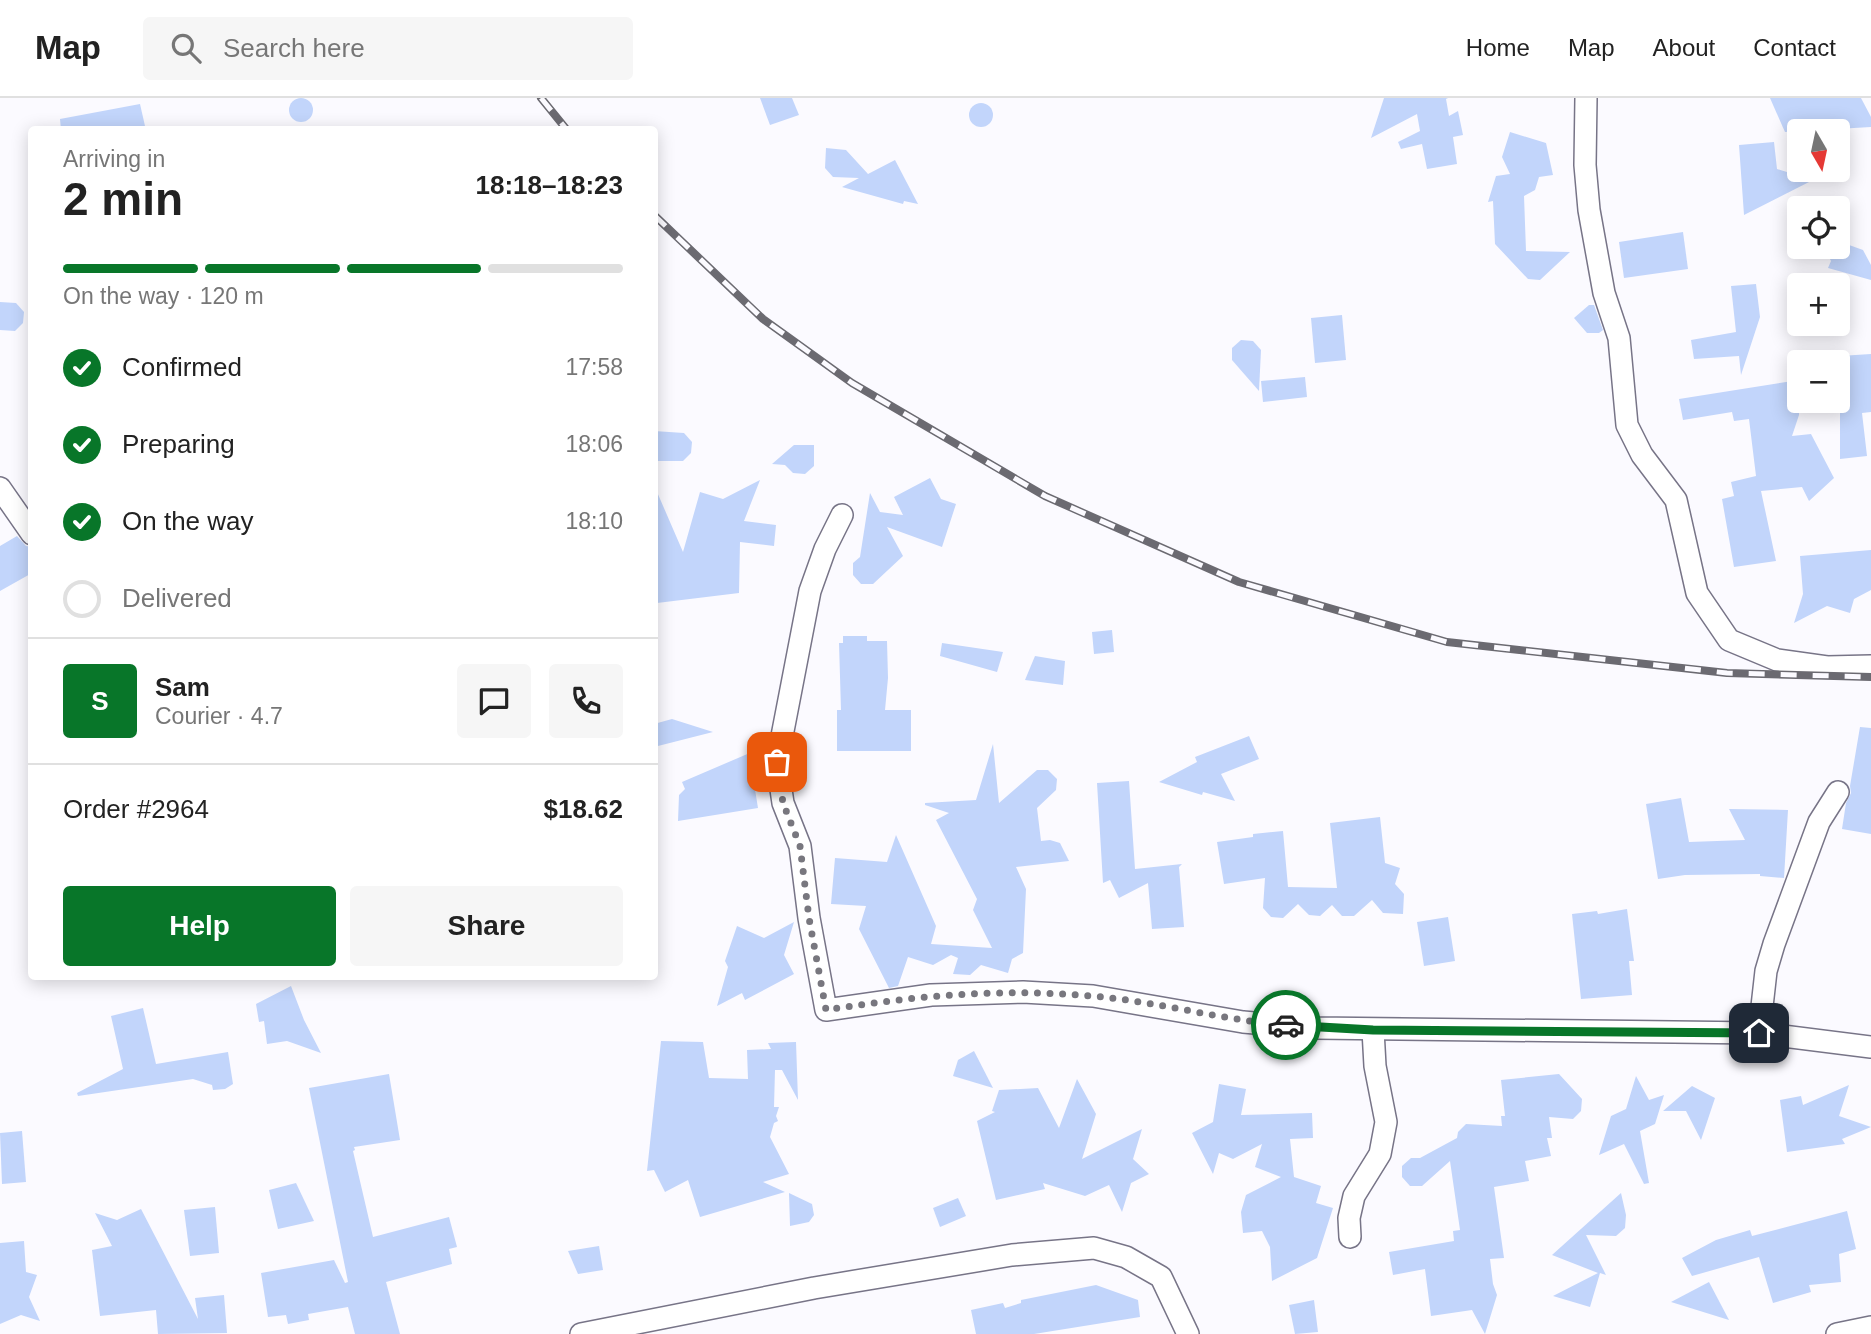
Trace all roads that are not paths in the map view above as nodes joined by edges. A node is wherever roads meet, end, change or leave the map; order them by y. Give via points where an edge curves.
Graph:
1 (1586, 98) edge
2 (0, 488) edge
3 (842, 515) dead end
4 (28, 528) edge
5 (1871, 666) edge
6 (1838, 792) dead end
7 (1373, 1030) junction
8 (1759, 1033) junction
9 (1871, 1047) edge
10 (1350, 1237) dead end
11 (1871, 1327) edge
12 (581, 1334) edge
13 (1188, 1334) edge
14 (1837, 1334) edge

1 - 5 street via 1589,210 1604,293 1619,338 1627,425 1676,500 1697,593 1729,640 1777,660 1827,667
2 - 4 street
3 - 7 street via 810,591 777,762 783,803 800,846 826,1010 931,995 1023,992 1093,996 1244,1022
6 - 8 street via 1819,822 1774,944
7 - 8 street
7 - 10 street via 1386,1122 1380,1154 1354,1196
8 - 9 street
11 - 14 street
12 - 13 street via 1012,1255 1094,1248 1126,1257 1161,1277

